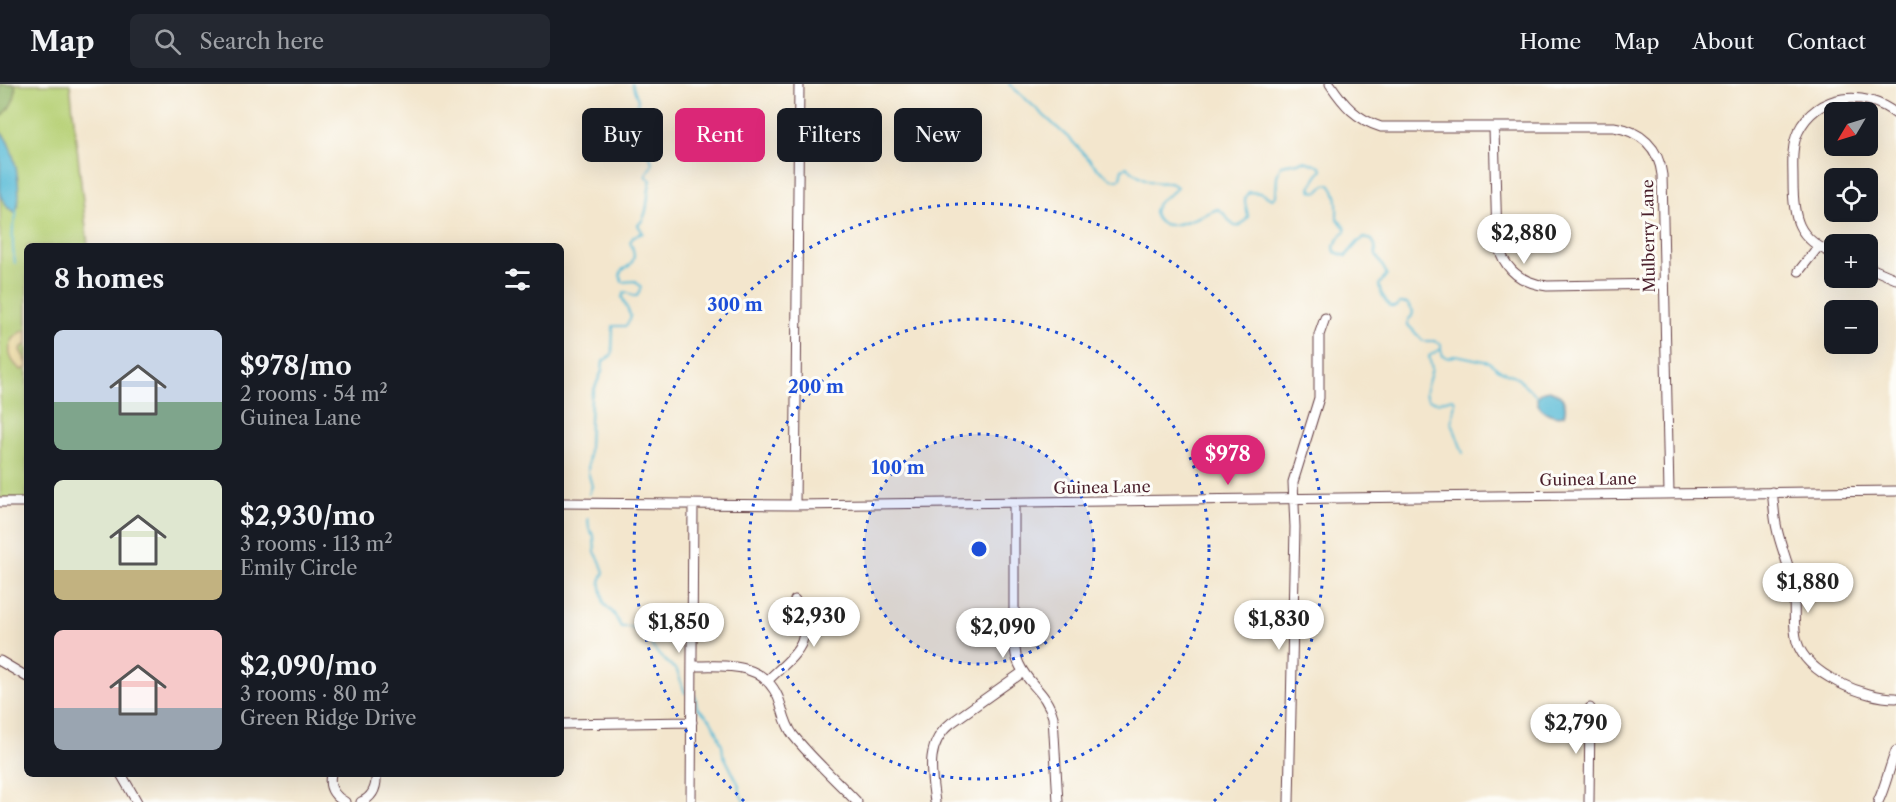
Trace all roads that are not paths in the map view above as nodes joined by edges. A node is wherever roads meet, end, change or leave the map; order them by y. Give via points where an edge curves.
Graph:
1 (799, 84) edge
2 (1330, 84) edge
3 (1896, 114) edge
4 (1494, 128) junction
5 (1818, 247) junction
6 (1824, 250) edge
7 (1798, 271) dead end
8 (1878, 271) edge
9 (1896, 279) edge
10 (1664, 284) junction
11 (1324, 318) dead end
12 (1896, 491) edge
13 (1772, 492) junction
14 (1669, 493) junction
15 (1294, 499) junction
16 (0, 502) edge
17 (24, 502) edge
18 (564, 503) edge
19 (1014, 503) junction
20 (693, 504) junction
21 (795, 505) junction
22 (795, 600) dead end
23 (0, 661) edge
24 (692, 666) junction
25 (1023, 672) junction
26 (24, 675) edge
27 (767, 681) junction
28 (1896, 698) edge
29 (1590, 708) dead end
30 (692, 722) junction
31 (564, 724) edge
32 (1896, 751) edge
33 (1896, 775) edge
34 (123, 777) edge
35 (331, 777) edge
36 (376, 777) edge
37 (1887, 782) junction
38 (137, 802) edge
39 (345, 802) edge
40 (361, 802) edge
41 (691, 802) edge
42 (857, 802) edge
43 (935, 802) edge
44 (1058, 802) edge
45 (1289, 802) edge
46 (1589, 802) edge
47 (1878, 802) edge

1 - 21 street
2 - 4 street, Mulberry Lane via 1356,117 1381,127
3 - 5 street via 1872,100 1847,98 1822,106 1797,133 1792,153 1793,204 1802,232
4 - 10 street, Mulberry Lane via 1614,127 1635,133 1649,144 1659,159 1662,175
4 - 10 street via 1497,241 1502,258 1515,274 1530,283 1547,286
5 - 6 street
5 - 7 street
8 - 9 street
10 - 14 street, Mulberry Lane
11 - 15 street via 1319,335 1319,398 1295,473
12 - 13 street, Guinea Lane
13 - 14 street, Guinea Lane
13 - 28 street via 1776,527 1794,589 1795,635 1802,653 1839,682 1873,696
14 - 15 street, Guinea Lane
15 - 19 street, Guinea Lane
15 - 45 street
16 - 17 street
18 - 20 street, Guinea Lane
19 - 21 street, Guinea Lane
19 - 25 street via 1014,640
20 - 21 street, Guinea Lane
20 - 24 street
22 - 27 street via 803,617 803,639 793,656
23 - 26 street
24 - 27 street via 740,667
24 - 30 street
25 - 43 street via 942,732 931,757
25 - 44 street via 1046,698 1053,717
27 - 42 street via 792,734
29 - 46 street
30 - 31 street
30 - 41 street
32 - 37 street
33 - 37 street
34 - 38 street
35 - 39 street via 331,788
36 - 40 street via 375,789
37 - 47 street

